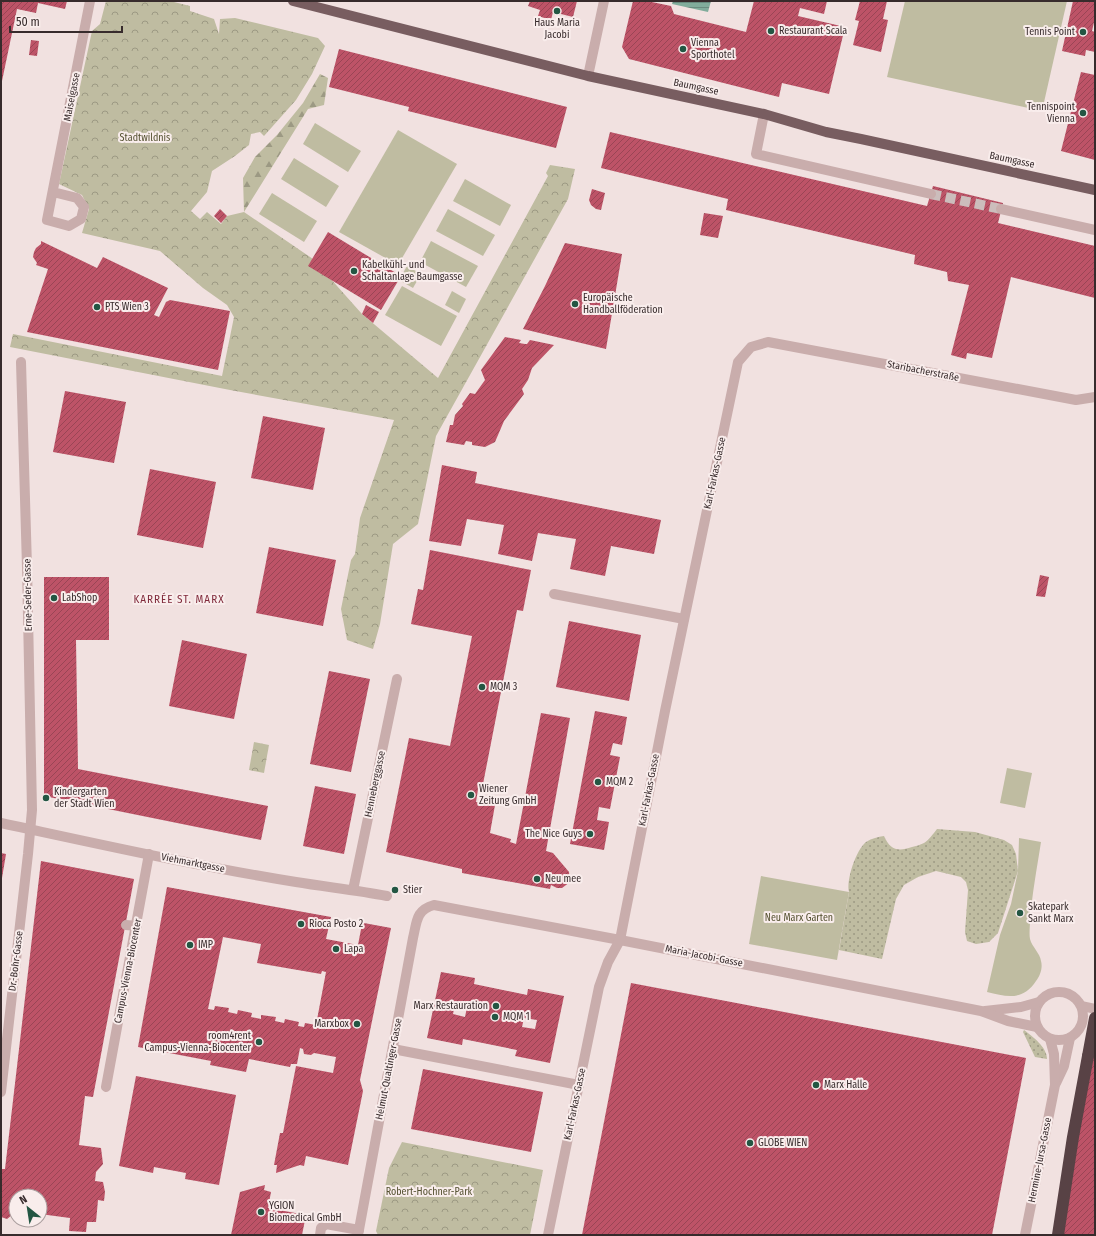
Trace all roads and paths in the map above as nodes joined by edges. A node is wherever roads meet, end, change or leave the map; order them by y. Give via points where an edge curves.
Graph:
1 (90, 1) edge
2 (293, 1) edge
3 (604, 1) edge
4 (588, 76) junction
5 (764, 114) junction
6 (1095, 190) edge
7 (53, 192) dead end
8 (930, 194) tunnel mouth
9 (1001, 209) tunnel mouth
10 (1095, 230) edge
11 (751, 346) joint
12 (21, 362) dead end
13 (1095, 397) edge
14 (554, 594) dead end
15 (684, 619) junction
16 (397, 679) dead end
17 (1, 823) edge
18 (30, 829) junction
19 (149, 854) junction
20 (353, 890) junction
21 (387, 896) dead end
22 (426, 907) joint
23 (126, 924) dead end
24 (137, 926) junction
25 (620, 940) junction
26 (1039, 1002) junction
27 (1082, 1006) junction
28 (1095, 1009) edge
29 (981, 1012) junction
30 (1095, 1018) edge
31 (1095, 1024) edge
32 (1037, 1026) junction
33 (1079, 1030) junction
34 (1070, 1038) junction
35 (1050, 1039) junction
36 (393, 1049) junction
37 (579, 1085) junction
38 (1055, 1085) junction
39 (106, 1087) dead end
40 (1, 1092) edge
41 (359, 1233) edge
42 (320, 1235) edge
43 (548, 1235) edge
44 (1025, 1235) edge
45 (1058, 1235) edge

1 - 7 street, Maiselgasse
2 - 4 main road, Baumgasse
3 - 4 street
4 - 5 main road, Baumgasse
5 - 6 main road, Baumgasse via 840,135
5 - 8 street via 756,154
9 - 10 street
11 - 13 street, Staribacherstraße via 768,342 1076,400
11 - 15 street, Karl-Farkas-Gasse via 738,362
12 - 18 street, Erne-Seder-Gasse via 32,810
14 - 15 street
15 - 25 street, Karl-Farkas-Gasse
16 - 20 street, Henneberggasse
17 - 18 street, Viehmarktgasse
18 - 19 street, Viehmarktgasse
18 - 40 street, Dr.-Bohr-Gasse
19 - 20 street, Viehmarktgasse
19 - 24 street, Campus-Vienna-Biocenter
20 - 21 street, Viehmarktgasse
22 - 25 street, Maria-Jacobi-Gasse via 434,905
22 - 36 street, Helmut-Qualtinger-Gasse via 419,913
23 - 24 street
24 - 39 street, Campus-Vienna-Biocenter
25 - 29 street, Maria-Jacobi-Gasse
25 - 37 street, Karl-Farkas-Gasse via 602,975
26 - 27 street via 1051,993 1065,992 1072,995
26 - 29 street, Maria-Jacobi-Gasse
26 - 32 street via 1035,1016
27 - 28 street
27 - 33 street via 1084,1016
29 - 32 street, Maria-Jacobi-Gasse via 1008,1021
30 - 45 highway, bridge
31 - 33 street
32 - 35 street via 1040,1032
33 - 34 street
34 - 35 street
34 - 38 street, Hermine-Jursa-Gasse via 1064,1066
35 - 38 street, Hermine-Jursa-Gasse via 1054,1054
36 - 37 street
36 - 41 street, Helmut-Qualtinger-Gasse
37 - 43 street, Karl-Farkas-Gasse
38 - 44 street, Hermine-Jursa-Gasse
41 - 42 street via 326,1224 321,1228

